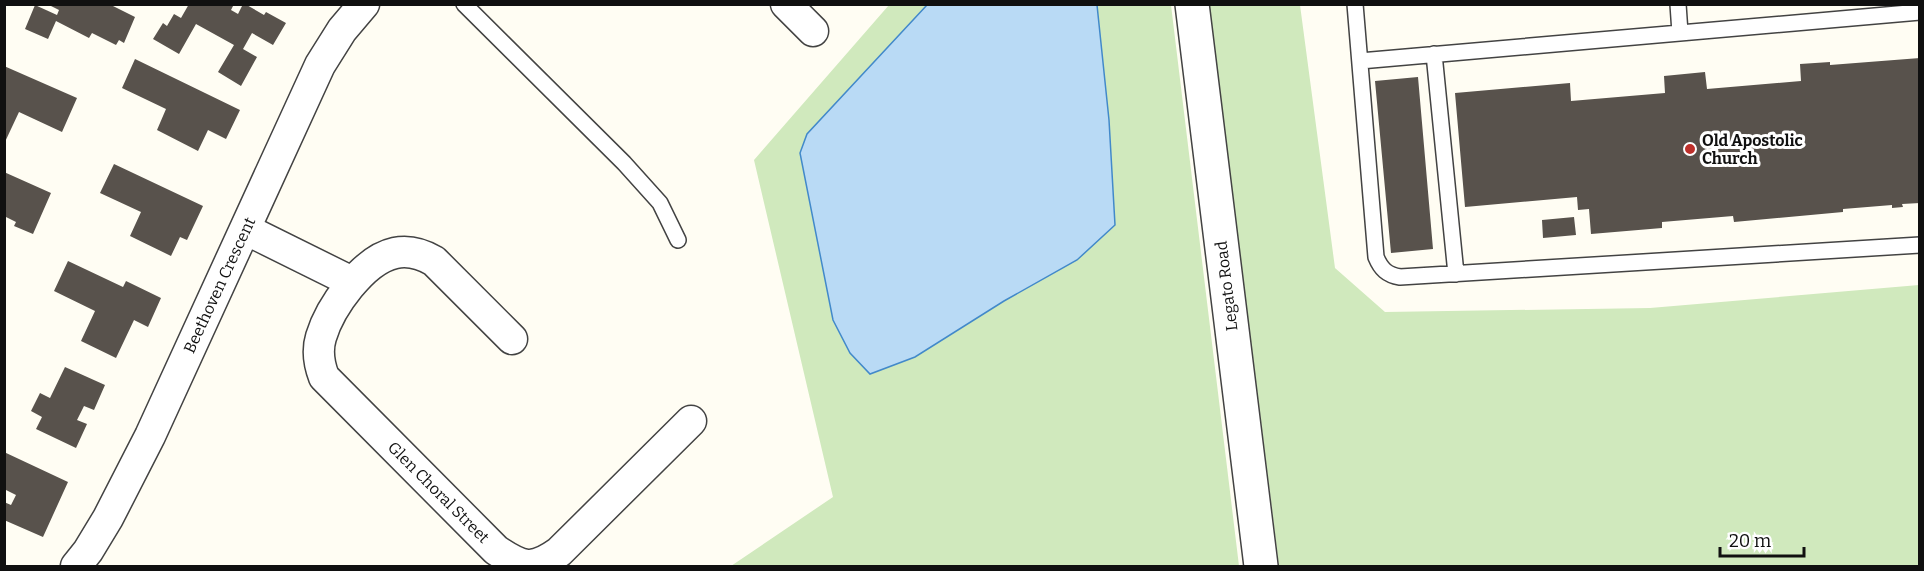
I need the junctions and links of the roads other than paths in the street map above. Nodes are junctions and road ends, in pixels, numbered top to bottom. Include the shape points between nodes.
1 (364, 4) edge
2 (464, 4) edge
3 (786, 4) edge
4 (1192, 4) edge
5 (1355, 4) edge
6 (1678, 4) edge
7 (1920, 12) edge
8 (813, 31) dead end
9 (1680, 33) junction
10 (1434, 54) junction
11 (1360, 61) junction
12 (245, 229) junction
13 (678, 240) dead end
14 (1920, 245) edge
15 (1456, 274) junction
16 (352, 282) junction
17 (512, 339) dead end
18 (691, 421) dead end
19 (76, 567) edge
20 (1261, 567) edge

1 - 12 street, Beethoven Crescent via 320,65
2 - 13 lane via 631,171 660,203
3 - 8 street
4 - 20 street, Legato Road
5 - 11 lane
6 - 9 lane
7 - 9 lane
9 - 10 lane
10 - 11 lane
10 - 15 lane
11 - 15 lane via 1379,264 1392,276
12 - 16 street
12 - 19 street, Beethoven Crescent via 150,436 108,518
14 - 15 lane
16 - 17 street, Glen Choral Street via 393,253 422,254 434,261
16 - 18 street, Glen Choral Street via 321,337 319,356 324,377 496,550 522,565 546,562 559,552

